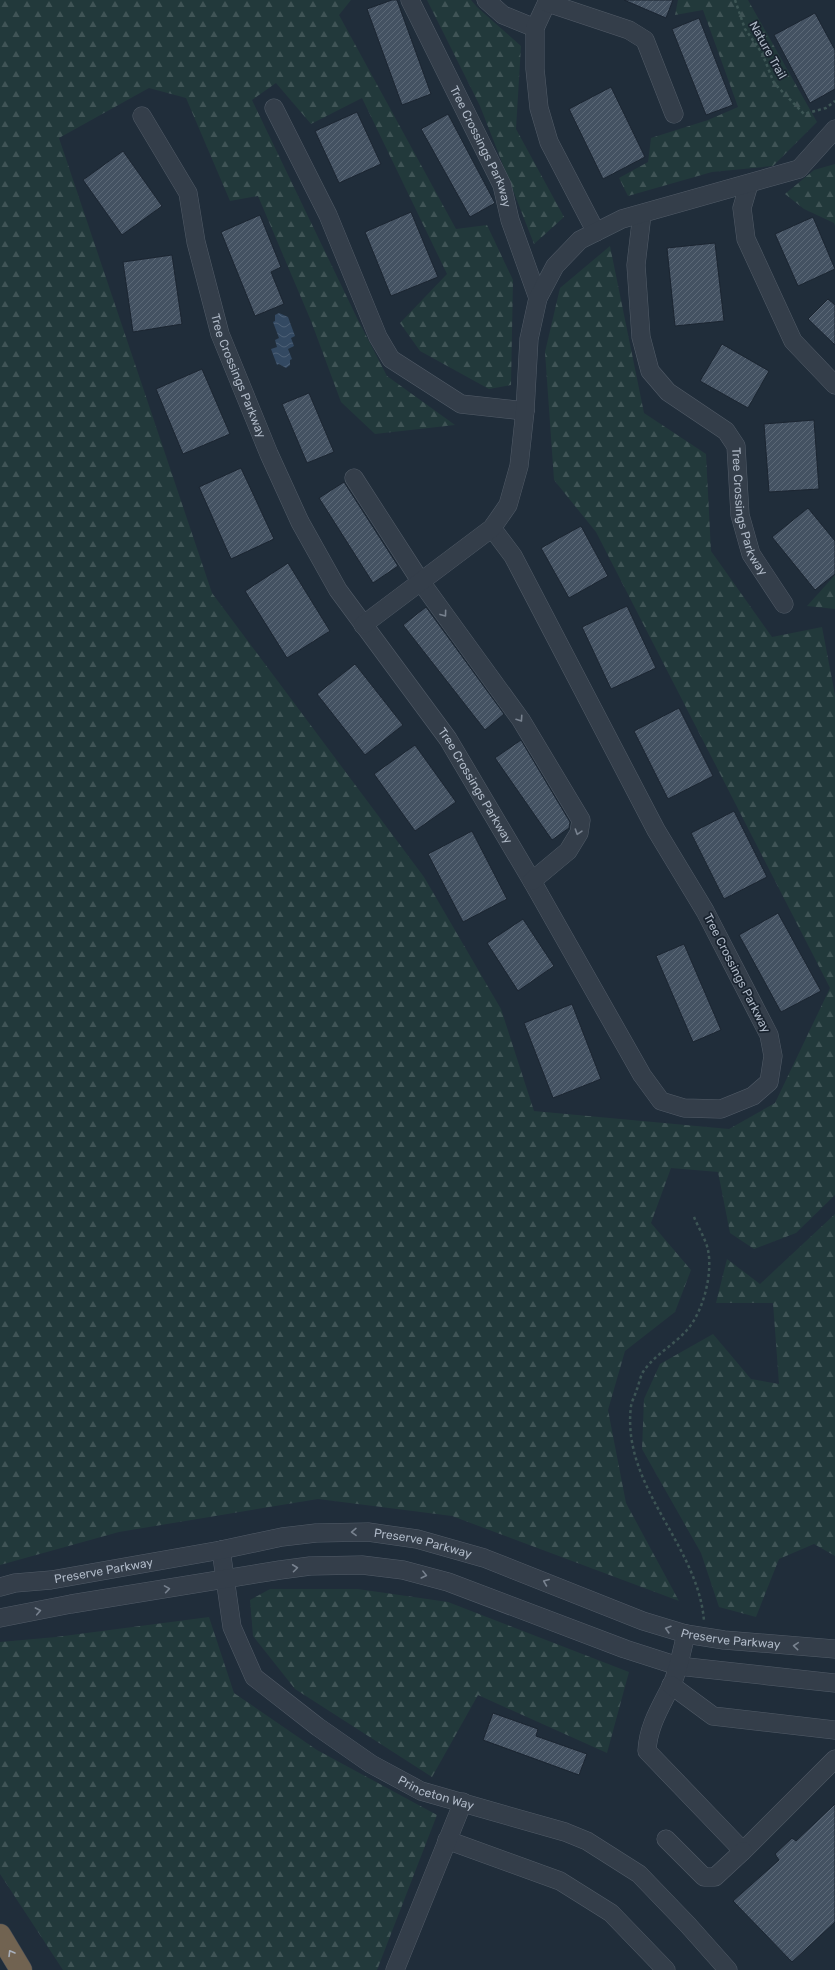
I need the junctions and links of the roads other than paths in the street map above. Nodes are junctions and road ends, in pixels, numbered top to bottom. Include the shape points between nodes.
1 (410, 0) edge
2 (486, 0) edge
3 (548, 1) edge
4 (535, 28) junction
5 (274, 108) dead end
6 (674, 114) dead end
7 (142, 116) dead end
8 (835, 129) edge
9 (749, 184) junction
10 (642, 214) junction
11 (596, 232) junction
12 (538, 298) junction
13 (835, 385) edge
14 (525, 411) junction
15 (354, 478) dead end
16 (492, 528) junction
17 (421, 582) junction
18 (784, 604) dead end
19 (363, 626) junction
20 (532, 881) junction
21 (221, 1550) junction
22 (225, 1580) junction
23 (0, 1587) edge
24 (0, 1618) edge
25 (686, 1634) junction
26 (835, 1649) edge
27 (678, 1666) junction
28 (835, 1683) edge
29 (671, 1685) junction
30 (835, 1730) edge
31 (835, 1759) edge
32 (463, 1802) junction
33 (666, 1839) dead end
34 (447, 1840) junction
35 (743, 1851) junction
36 (0, 1935) edge
37 (21, 1970) edge
38 (395, 1970) edge
39 (666, 1970) edge
40 (728, 1970) edge

1 - 12 street, Tree Crossings Parkway via 502,185 510,220
2 - 4 street via 503,15
3 - 4 street
3 - 6 street via 629,30 645,40
4 - 11 street via 538,108 549,142
5 - 14 street via 328,215 378,337 391,359 461,404
7 - 19 street, Tree Crossings Parkway via 188,194 196,242 220,334 269,454 300,522 334,583
8 - 9 street via 799,169
9 - 10 street
9 - 13 street via 742,208 746,239 794,342
10 - 11 street via 622,219
10 - 18 street, Tree Crossings Parkway via 636,265 641,337 650,371 668,392 726,431 736,446 740,516 750,554
11 - 12 street via 580,240 555,266
12 - 14 street via 529,339
14 - 16 street via 516,479 508,505
15 - 17 street
16 - 17 street
16 - 20 street, Tree Crossings Parkway via 513,556 656,830 705,912 769,1035 773,1056 769,1082 752,1096 721,1109 684,1108 661,1101 642,1075
17 - 19 street
17 -> 20 street via 521,720 581,820 579,833 568,851
19 - 20 street, Tree Crossings Parkway via 448,739
21 - 22 street, Princeton Way
21 - 23 street, Preserve Parkway
25 -> 21 street, Preserve Parkway via 642,1621 484,1558 417,1539 368,1532 316,1533 282,1537
24 -> 22 street
22 -> 27 street via 310,1566 362,1565 403,1570 448,1582 625,1649
22 - 32 street, Princeton Way via 232,1626 254,1677 318,1728 371,1764 421,1791
26 -> 25 street, Preserve Parkway
25 - 27 street
27 - 28 street
27 - 29 street
29 - 30 street via 713,1716
29 - 35 street via 658,1709 648,1737 647,1751
31 - 35 street
32 - 34 street
32 - 40 street, Princeton Way via 565,1832 611,1855 638,1874
33 - 35 street via 704,1877 715,1877
34 - 38 street
34 - 39 street via 560,1881 611,1913
37 -> 36 highway

